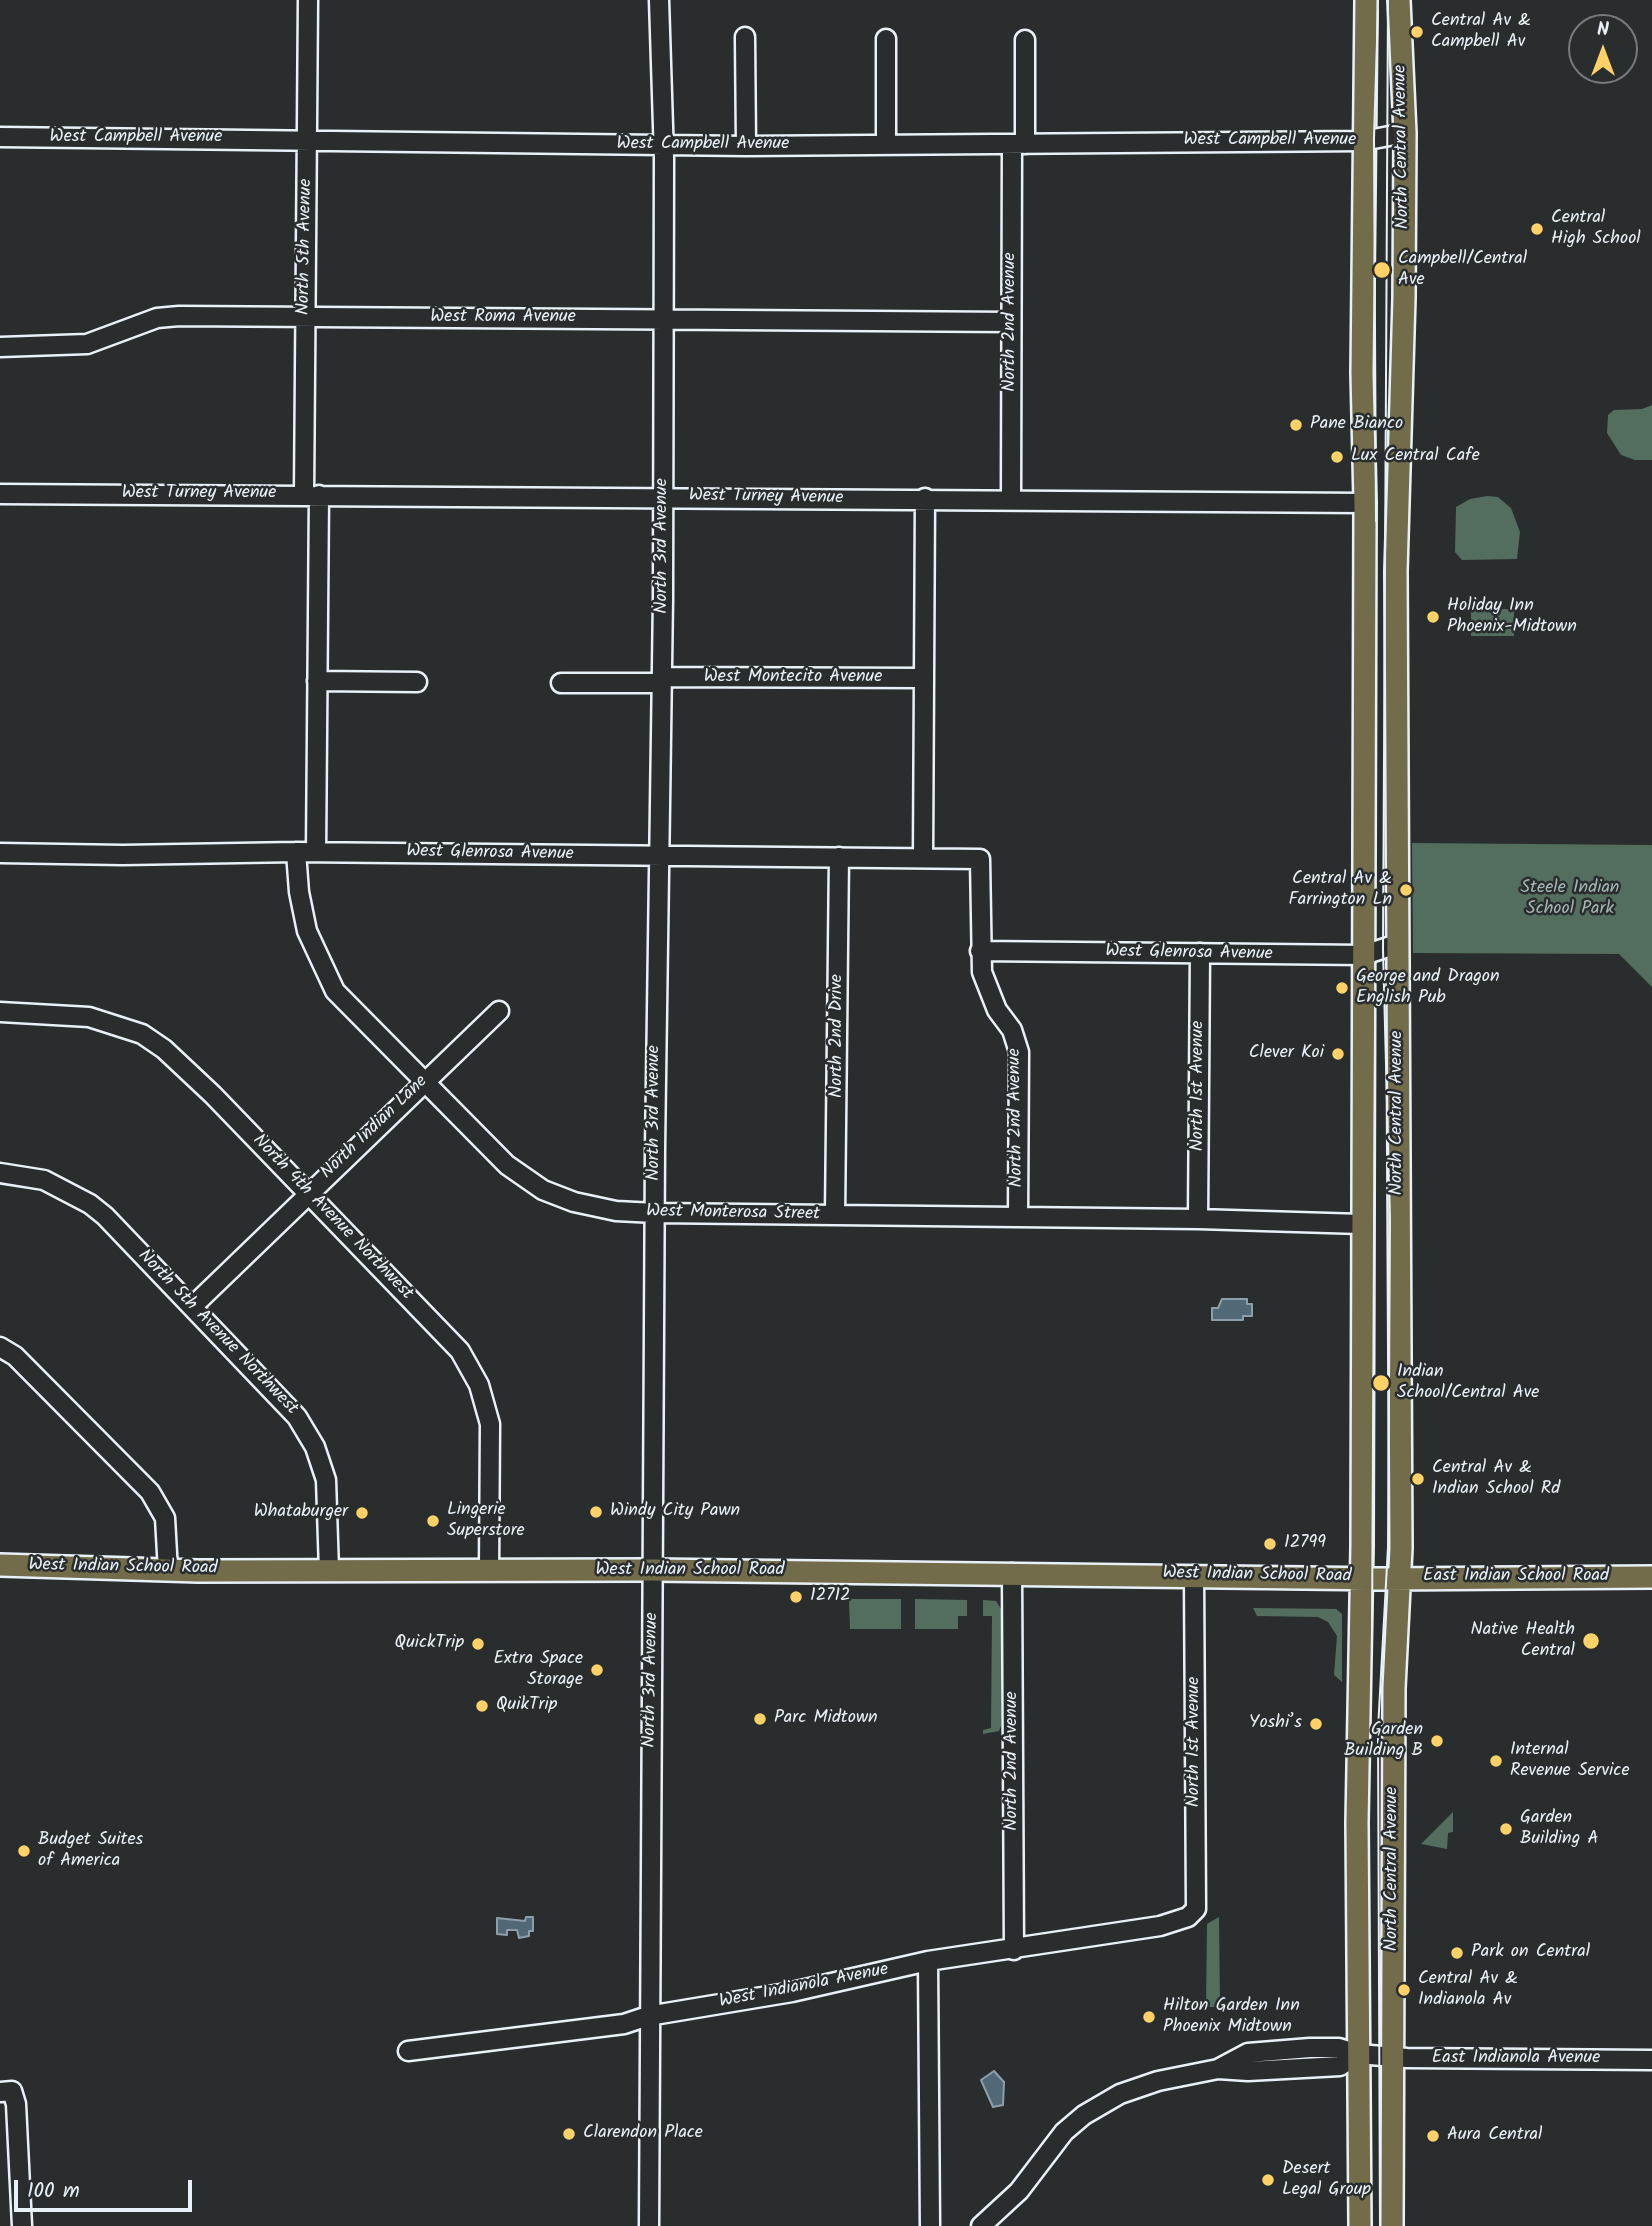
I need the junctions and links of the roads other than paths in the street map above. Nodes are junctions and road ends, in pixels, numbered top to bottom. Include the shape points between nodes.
1 (309, 0) edge
2 (659, 0) edge
3 (1366, 0) edge
4 (1399, 0) edge
5 (745, 37) dead end
6 (886, 39) dead end
7 (1025, 40) dead end
8 (1405, 132) junction
9 (0, 137) edge
10 (307, 139) junction
11 (1363, 141) junction
12 (886, 144) junction
13 (1019, 144) junction
14 (663, 145) junction
15 (746, 146) junction
16 (305, 316) junction
17 (664, 319) junction
18 (1011, 322) junction
19 (0, 347) edge
20 (0, 494) edge
21 (311, 495) junction
22 (663, 497) junction
23 (925, 498) junction
24 (1011, 499) junction
25 (1364, 503) junction
26 (924, 678) junction
27 (661, 680) junction
28 (317, 681) junction
29 (417, 682) dead end
30 (561, 683) dead end
31 (296, 852) junction
32 (316, 852) junction
33 (0, 853) edge
34 (659, 856) junction
35 (839, 858) junction
36 (923, 858) junction
37 (980, 859) joint
38 (1397, 944) junction
39 (980, 951) junction
40 (1200, 953) junction
41 (1364, 955) junction
42 (499, 1011) dead end
43 (0, 1013) edge
44 (424, 1080) junction
45 (0, 1173) edge
46 (308, 1195) junction
47 (655, 1213) junction
48 (835, 1215) junction
49 (1018, 1217) junction
50 (1198, 1219) junction
51 (1361, 1224) junction
52 (193, 1306) junction
53 (0, 1347) edge
54 (0, 1565) edge
55 (652, 1570) junction
56 (168, 1571) junction
57 (329, 1571) junction
58 (489, 1571) junction
59 (1012, 1573) junction
60 (1194, 1575) junction
61 (1652, 1577) edge
62 (1380, 1578) junction
63 (1196, 1909) joint
64 (1014, 1950) junction
65 (928, 1961) junction
66 (648, 2016) junction
67 (408, 2051) dead end
68 (1358, 2054) junction
69 (1385, 2057) junction
70 (1652, 2060) edge
71 (6, 2091) edge
72 (22, 2226) edge
73 (649, 2226) edge
74 (930, 2226) edge
75 (981, 2226) edge
76 (1360, 2226) edge
77 (1392, 2226) edge

1 - 10 street, North 5th Avenue
2 - 14 street, North 3rd Avenue
3 - 11 main road, North Central Avenue
4 - 8 main road, North Central Avenue
5 - 15 street
6 - 12 street
7 - 13 street, North 2nd Avenue
8 - 11 street, West Campbell Avenue
8 - 38 main road, North Central Avenue via 1396,571
9 - 10 street, West Campbell Avenue
10 - 14 street, West Campbell Avenue
10 - 16 street, North 5th Avenue
11 - 13 street, West Campbell Avenue
11 - 25 main road, North Central Avenue
12 - 13 street, West Campbell Avenue
12 - 15 street, West Campbell Avenue
13 - 18 street, North 2nd Avenue
14 - 15 street, West Campbell Avenue
14 - 17 street, North 3rd Avenue
16 - 17 street, West Roma Avenue
16 - 19 street, West Roma Avenue via 168,317 87,344
16 - 21 street, North 5th Avenue
17 - 18 street, West Roma Avenue
17 - 22 street, North 3rd Avenue
18 - 24 street, North 2nd Avenue
20 - 21 street, West Turney Avenue
21 - 22 street, West Turney Avenue
21 - 28 street, North 5th Avenue
22 - 23 street, West Turney Avenue
22 - 27 street, North 3rd Avenue
23 - 24 street, West Turney Avenue
23 - 26 street
24 - 25 street, West Turney Avenue
25 - 41 main road, North Central Avenue
26 - 27 street, West Montecito Avenue
26 - 36 street
27 - 30 street, West Montecito Avenue
27 - 34 street, North 3rd Avenue
28 - 29 street
28 - 32 street, North 5th Avenue
31 - 32 street, West Glenrosa Avenue
31 - 33 street, West Glenrosa Avenue
31 - 44 street, West Monterosa Street via 307,931 335,991
32 - 34 street, West Glenrosa Avenue
34 - 35 street, West Glenrosa Avenue
34 - 47 street, North 3rd Avenue
35 - 36 street, West Glenrosa Avenue
35 - 48 street, North 2nd Drive
36 - 37 street, West Glenrosa Avenue
37 - 39 street, North 2nd Avenue
38 - 41 street, West Glenrosa Avenue
38 - 62 main road, North Central Avenue
39 - 40 street, West Glenrosa Avenue
39 - 49 street, North 2nd Avenue via 988,990 1012,1030 1019,1052
40 - 41 street, West Glenrosa Avenue
40 - 50 street, North 1st Avenue
41 - 51 main road, North Central Avenue
42 - 44 street, North Indian Lane
43 - 46 street, North 4th Avenue Northwest via 89,1017 142,1034 213,1095
44 - 46 street, North Indian Lane
44 - 47 street, West Monterosa Street via 507,1165 543,1190 598,1209
45 - 52 street, North 5th Avenue Northwest via 44,1180 90,1204
46 - 52 street, North Indian Lane
46 - 58 street, North 4th Avenue Northwest via 460,1351 479,1385 490,1424
47 - 48 street, West Monterosa Street
47 - 55 street, North 3rd Avenue
48 - 49 street, West Monterosa Street
49 - 50 street, West Monterosa Street
50 - 51 street, West Monterosa Street
51 - 62 main road, North Central Avenue
52 - 57 street, North 5th Avenue Northwest via 307,1430 326,1480
53 - 56 street via 15,1356 150,1492 165,1518
54 - 56 main road, West Indian School Road
55 - 58 main road, West Indian School Road
55 - 59 main road, West Indian School Road
55 - 66 street, North 3rd Avenue
56 - 57 main road, West Indian School Road
57 - 58 main road, West Indian School Road
59 - 60 main road, West Indian School Road
59 - 64 street, North 2nd Avenue
60 - 62 main road, West Indian School Road
60 - 63 street, North 1st Avenue
61 - 62 main road, East Indian School Road
62 - 68 main road, North Central Avenue via 1357,1822
62 - 69 main road, North Central Avenue via 1394,1688
63 - 64 street, West Indianola Avenue via 1183,1920 1160,1926
64 - 65 street, West Indianola Avenue
65 - 66 street, West Indianola Avenue via 792,1992
65 - 74 street
66 - 67 street, West Indianola Avenue via 570,2032
66 - 73 street, North 3rd Avenue
68 - 69 street, East Indianola Avenue
68 - 75 street, East Indianola Avenue via 1339,2048 1248,2053 1218,2069 1119,2094 1084,2115 1048,2150 1020,2191
68 - 76 main road, North Central Avenue
69 - 70 street, East Indianola Avenue
69 - 77 main road, North Central Avenue
71 - 72 street via 16,2104

